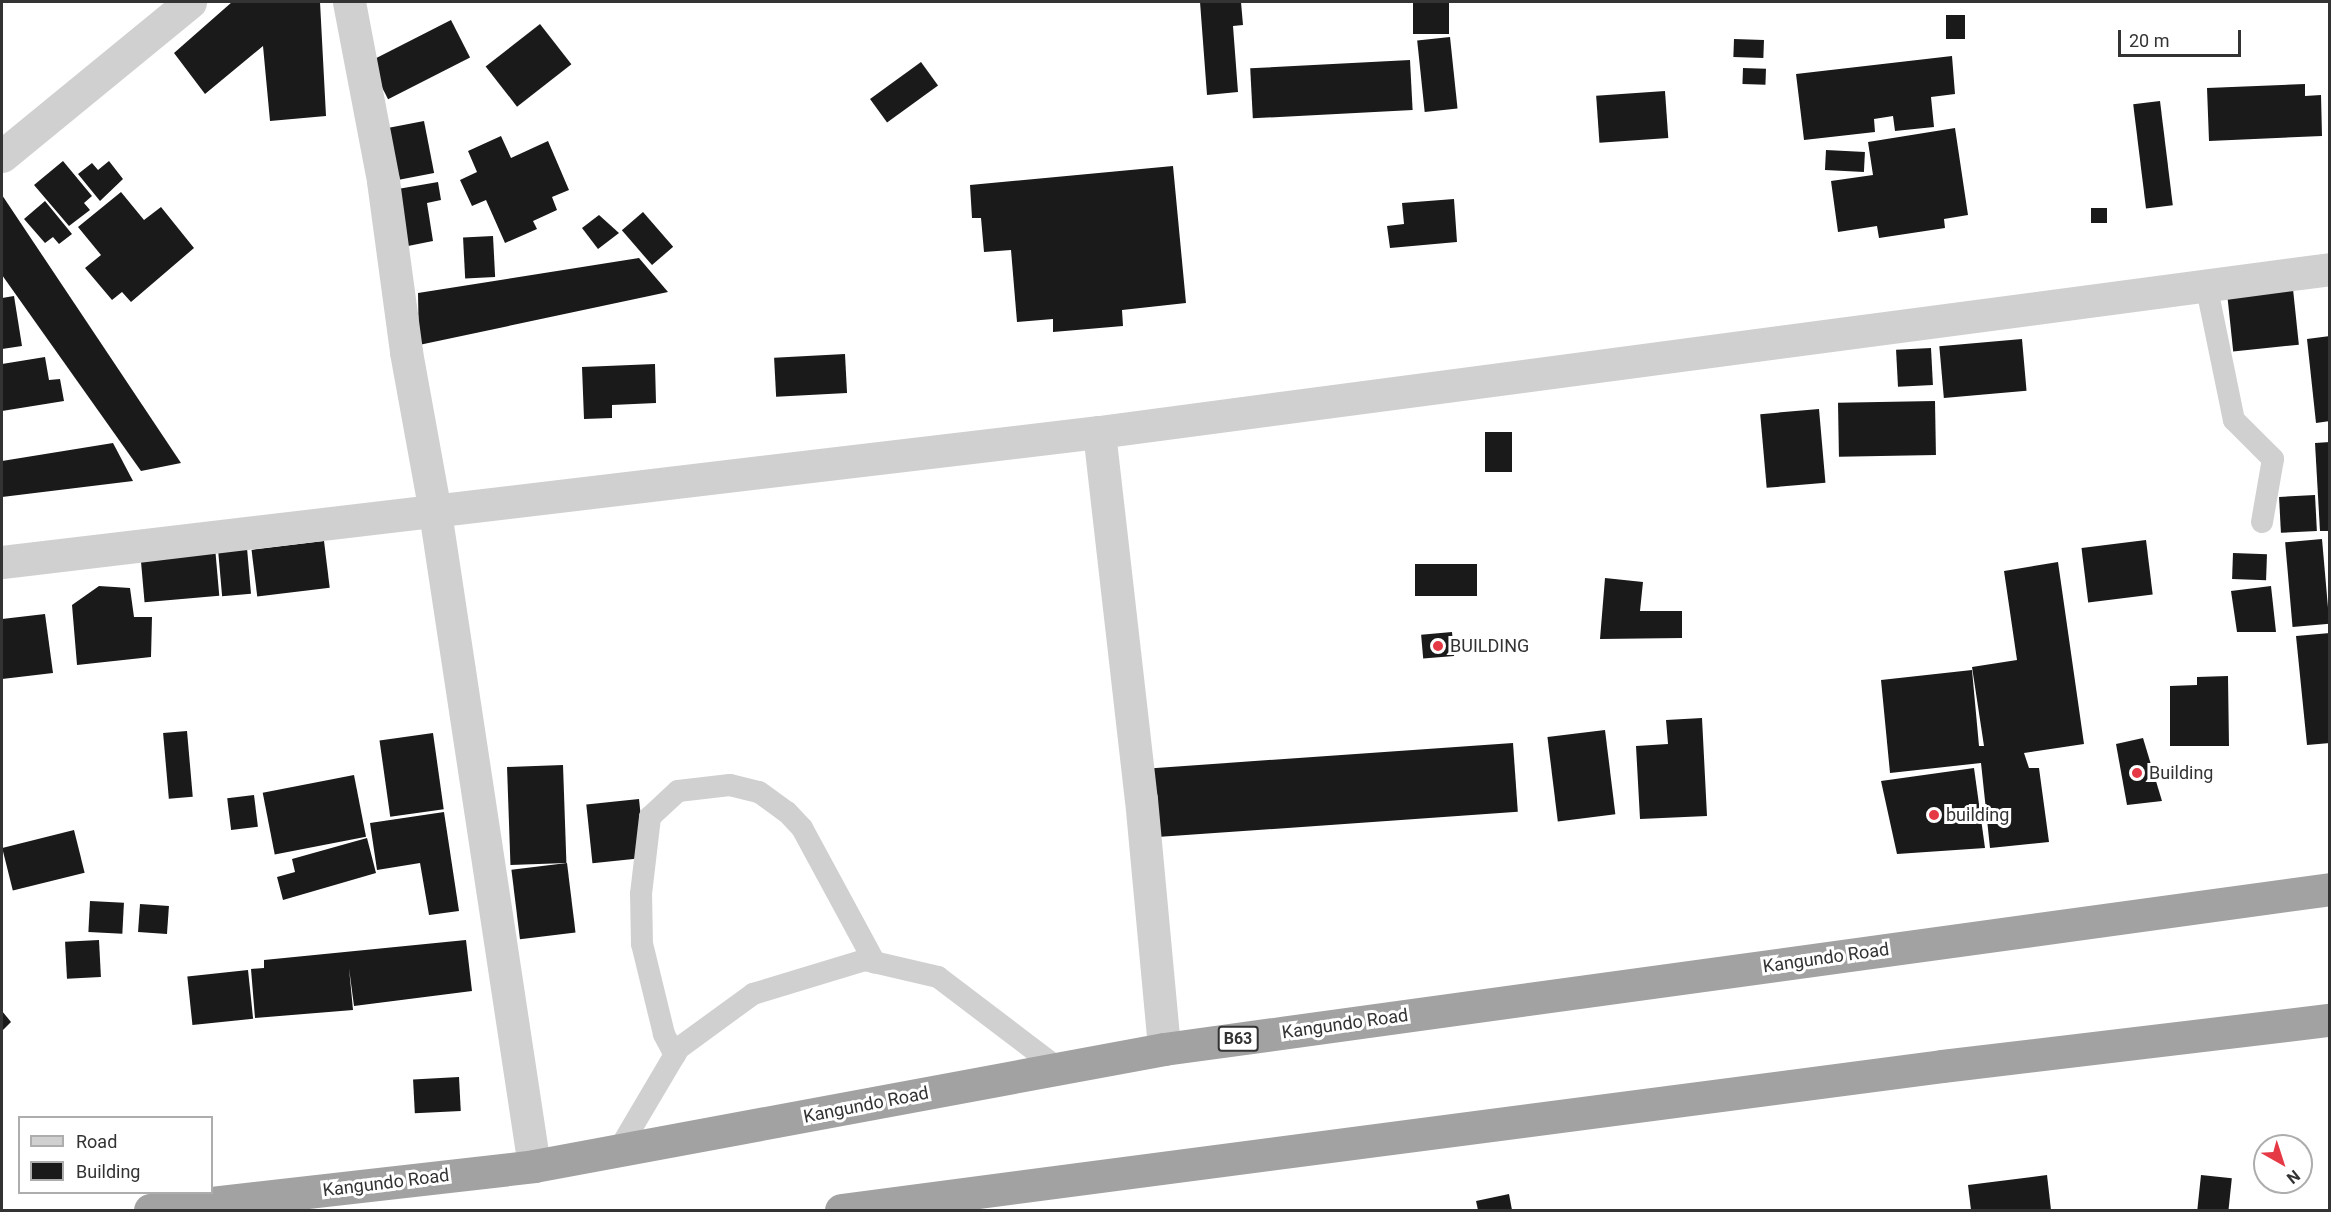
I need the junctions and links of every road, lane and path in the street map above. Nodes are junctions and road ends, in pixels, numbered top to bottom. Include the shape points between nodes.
1 (190, 2) edge
2 (350, 2) edge
3 (2, 156) edge
4 (2330, 269) edge
5 (2206, 284) junction
6 (1099, 432) junction
7 (435, 512) junction
8 (2262, 522) dead end
9 (2, 562) edge
10 (2330, 890) edge
11 (875, 963) junction
12 (2330, 1020) edge
13 (1164, 1049) junction
14 (675, 1055) junction
15 (1059, 1069) junction
16 (618, 1151) junction
17 (534, 1166) junction
18 (150, 1210) edge
19 (841, 1210) edge

1 - 3 street
2 - 7 street via 383,181 406,352
4 - 5 street
5 - 6 street
5 - 8 lane via 2234,420 2273,459
6 - 7 street
6 - 13 street via 1141,799
7 - 9 street
7 - 17 street
10 - 13 highway, Kangundo Road / B63
11 - 14 lane via 865,960 753,994
11 - 14 lane via 802,828 787,812 759,792 730,785 678,790 650,817 641,894 642,944 664,1034
11 - 15 lane via 938,976
12 - 19 highway via 1942,1066
13 - 15 highway, Kangundo Road / B63
14 - 16 lane
15 - 16 highway, Kangundo Road / B63
16 - 17 highway, Kangundo Road / B63
17 - 18 highway, Kangundo Road / B63

